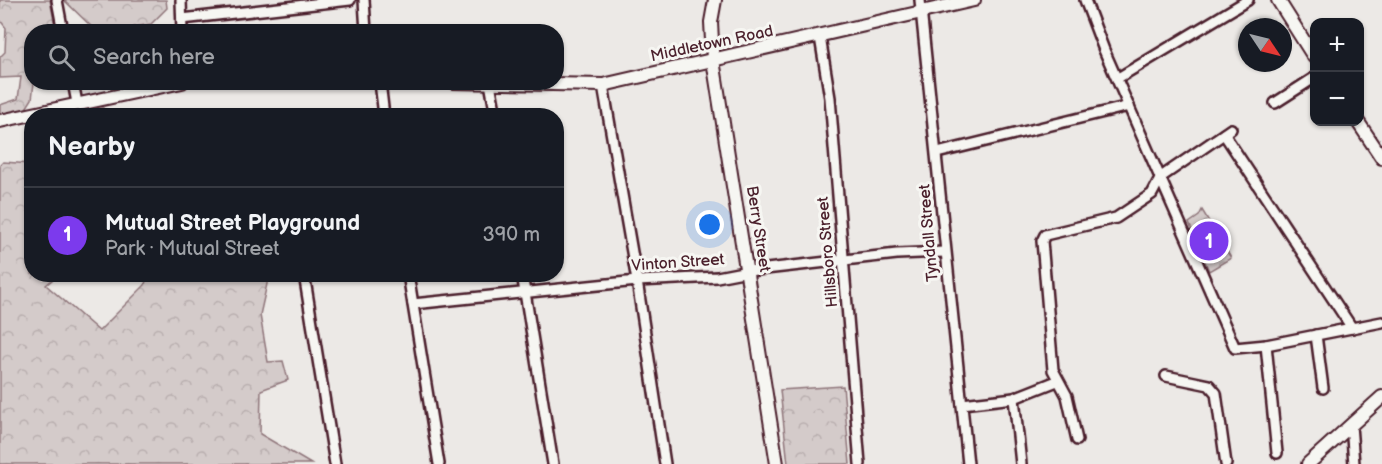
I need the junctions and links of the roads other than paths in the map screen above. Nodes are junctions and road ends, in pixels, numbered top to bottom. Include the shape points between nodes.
1 (57, 0) edge
2 (181, 0) edge
3 (350, 0) edge
4 (364, 0) edge
5 (714, 0) edge
6 (920, 0) edge
7 (974, 0) edge
8 (1085, 0) edge
9 (1248, 0) edge
10 (1278, 0) edge
11 (922, 14) junction
12 (182, 19) junction
13 (62, 24) edge
14 (182, 24) edge
15 (366, 24) edge
16 (820, 38) junction
17 (1310, 51) edge
18 (713, 60) junction
19 (1118, 78) junction
20 (1310, 81) edge
21 (564, 85) edge
22 (603, 86) junction
23 (75, 90) edge
24 (142, 90) edge
25 (381, 90) edge
26 (490, 90) edge
27 (77, 103) junction
28 (1275, 103) dead end
29 (1129, 106) junction
30 (56, 108) edge
31 (383, 108) edge
32 (494, 108) edge
33 (24, 115) edge
34 (0, 121) edge
35 (1361, 126) edge
36 (937, 153) junction
37 (1382, 158) edge
38 (1161, 177) junction
39 (944, 252) junction
40 (843, 260) junction
41 (748, 271) junction
42 (638, 281) junction
43 (305, 282) edge
44 (409, 282) edge
45 (523, 282) edge
46 (525, 292) junction
47 (413, 304) junction
48 (1382, 322) edge
49 (1352, 328) junction
50 (1316, 335) junction
51 (1266, 345) junction
52 (1166, 376) dead end
53 (1057, 381) junction
54 (1323, 388) dead end
55 (1382, 397) edge
56 (1014, 398) junction
57 (962, 404) junction
58 (1351, 425) junction
59 (1077, 440) dead end
60 (1277, 453) dead end
61 (335, 464) edge
62 (439, 464) edge
63 (553, 464) edge
64 (665, 464) edge
65 (777, 464) edge
66 (860, 464) edge
67 (968, 464) edge
68 (1021, 464) edge
69 (1226, 464) edge
70 (1308, 464) edge
71 (1354, 464) edge

1 - 13 street
2 - 12 street
3 - 12 street
4 - 15 street
5 - 18 street, Berry Street
6 - 11 street, Tyndall Street
7 - 11 street, Middletown Road
8 - 19 street
9 - 19 street
10 - 17 street
11 - 16 street, Middletown Road
11 - 36 street, Tyndall Street
12 - 14 street
16 - 18 street, Middletown Road
16 - 40 street, Hillsboro Street via 831,98
18 - 22 street, Middletown Road
18 - 41 street, Berry Street
19 - 29 street
20 - 28 street
21 - 22 street, Middletown Road
22 - 42 street
23 - 27 street
24 - 27 street
25 - 31 street
26 - 32 street
27 - 30 street
29 - 36 street
29 - 38 street
33 - 34 street
35 - 37 street
36 - 39 street, Tyndall Street
38 - 49 street via 1228,131
38 - 51 street via 1235,348
38 - 53 street via 1152,194 1116,218 1045,235 1042,241 1047,316
39 - 40 street, Vinton Street
39 - 57 street, Tyndall Street
40 - 41 street, Vinton Street
40 - 66 street, Hillsboro Street
41 - 42 street, Vinton Street via 717,277
41 - 65 street, Berry Street
42 - 46 street, Vinton Street
42 - 64 street
43 - 61 street
44 - 47 street
45 - 46 street
46 - 47 street, Vinton Street
46 - 63 street
47 - 62 street
48 - 49 street
49 - 50 street
50 - 51 street
50 - 54 street
51 - 60 street
52 - 69 street via 1209,385 1216,393
53 - 56 street
53 - 59 street via 1067,396
55 - 58 street
56 - 57 street
56 - 68 street
57 - 67 street, Tyndall Street
58 - 70 street
58 - 71 street

